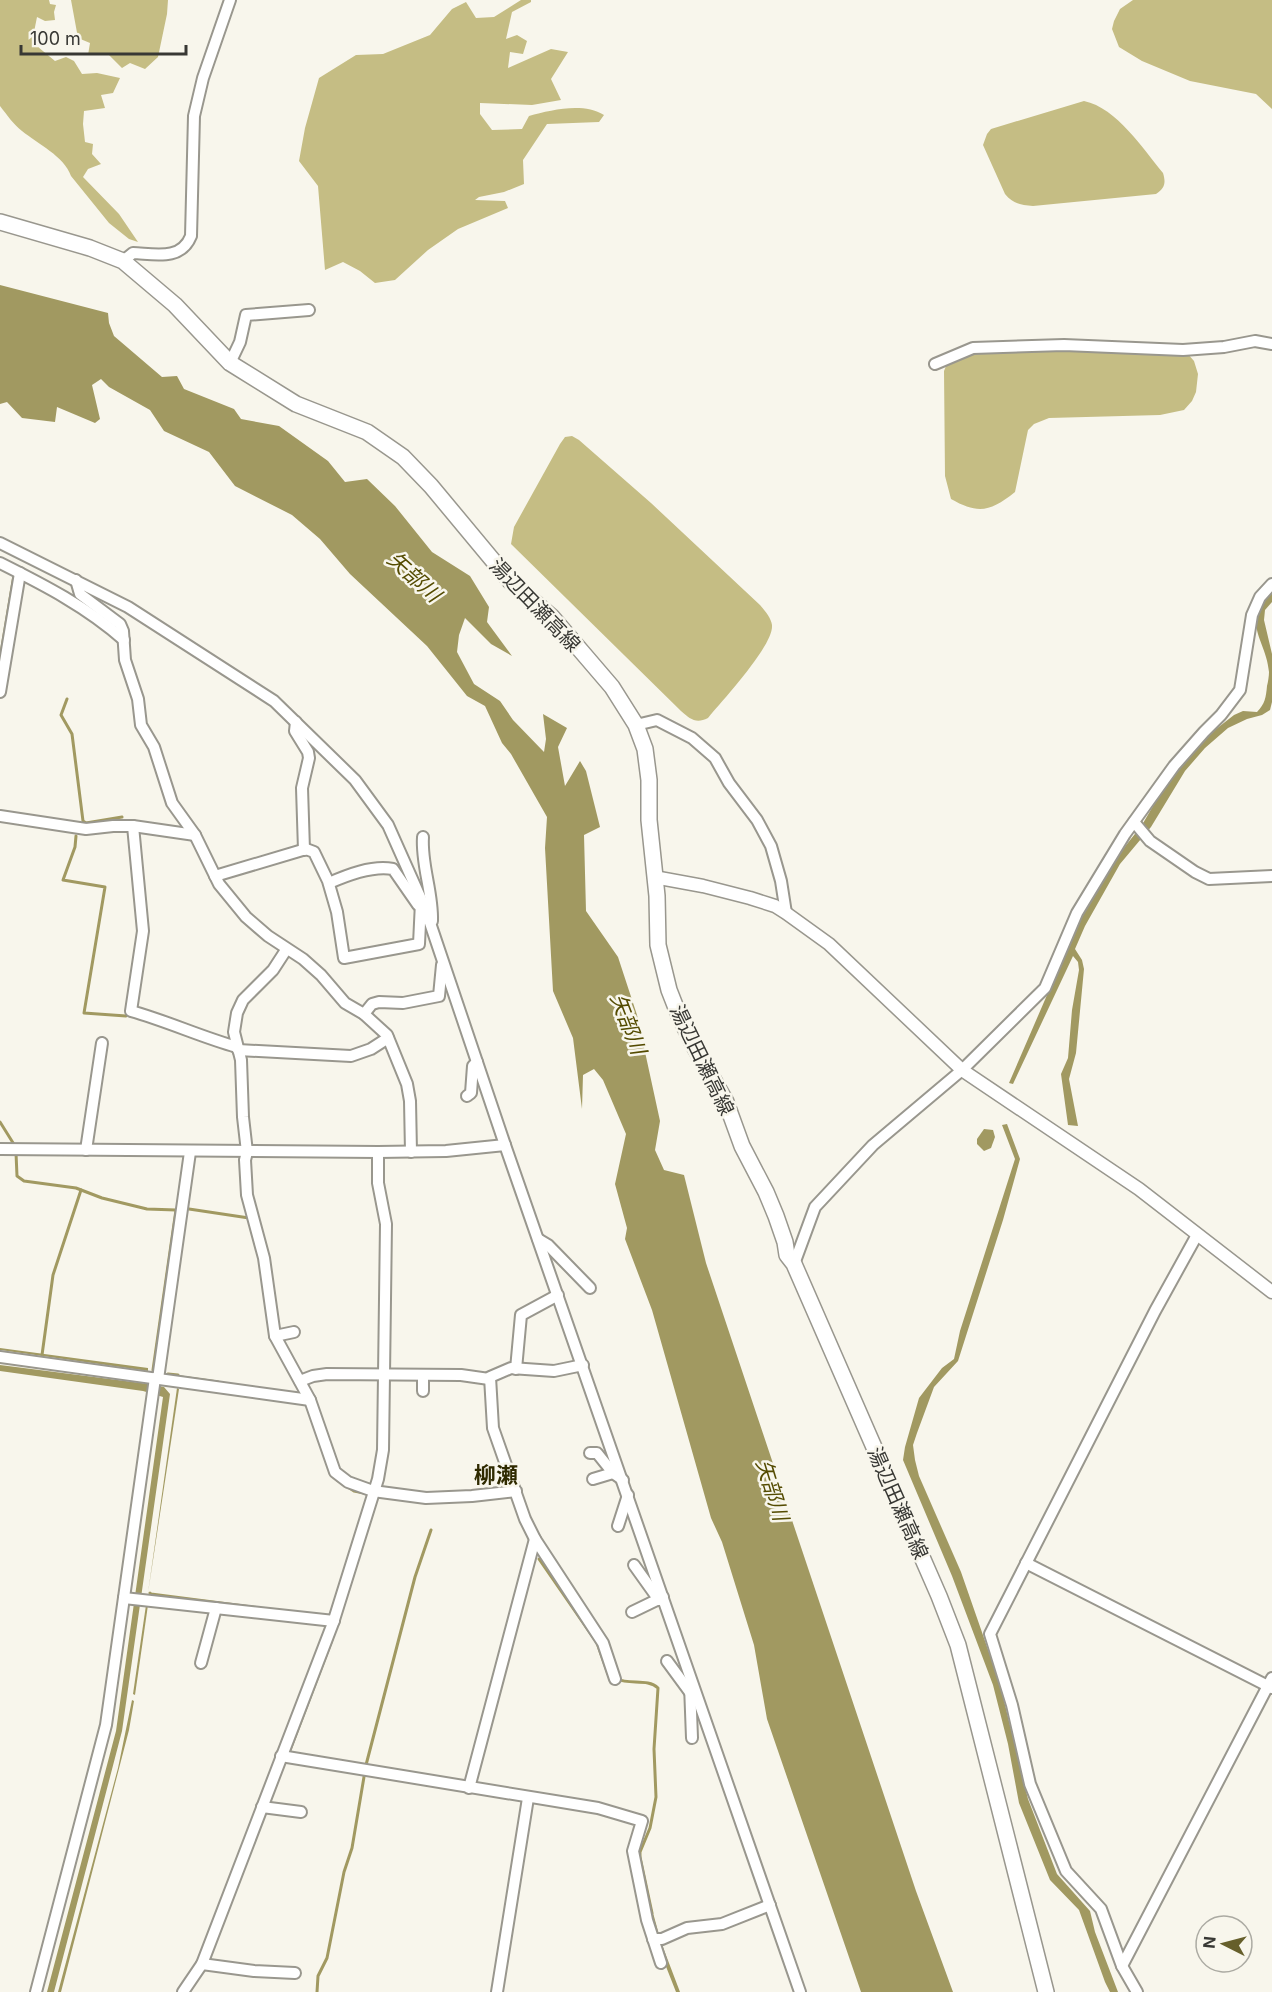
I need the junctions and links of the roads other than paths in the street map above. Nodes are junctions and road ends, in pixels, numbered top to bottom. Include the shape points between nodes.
1 (230, 0) edge
2 (0, 222) edge
3 (123, 261) junction
4 (309, 310) dead end
5 (1272, 344) edge
6 (230, 363) junction
7 (935, 364) dead end
8 (0, 543) edge
9 (0, 563) edge
10 (20, 573) junction
11 (76, 580) junction
12 (1272, 584) edge
13 (124, 640) junction
14 (0, 692) edge
15 (296, 722) junction
16 (636, 725) junction
17 (0, 816) edge
18 (1134, 822) junction
19 (133, 826) junction
20 (195, 835) junction
21 (423, 837) dead end
22 (304, 850) junction
23 (215, 876) junction
24 (1272, 876) edge
25 (654, 877) junction
26 (329, 883) junction
27 (421, 903) junction
28 (786, 913) junction
29 (431, 927) junction
30 (286, 950) junction
31 (442, 960) junction
32 (364, 1014) junction
33 (388, 1038) junction
34 (102, 1043) dead end
35 (238, 1048) junction
36 (477, 1062) junction
37 (962, 1070) junction
38 (467, 1096) dead end
39 (505, 1145) junction
40 (0, 1149) edge
41 (86, 1150) junction
42 (190, 1152) junction
43 (248, 1152) junction
44 (378, 1152) junction
45 (411, 1152) junction
46 (1197, 1235) junction
47 (538, 1239) junction
48 (794, 1264) junction
49 (590, 1288) dead end
50 (1272, 1292) edge
51 (558, 1295) junction
52 (294, 1332) dead end
53 (275, 1336) junction
54 (0, 1356) edge
55 (583, 1365) junction
56 (516, 1369) junction
57 (383, 1375) junction
58 (423, 1375) junction
59 (489, 1379) junction
60 (156, 1380) junction
61 (300, 1381) junction
62 (423, 1391) dead end
63 (310, 1400) junction
64 (590, 1453) dead end
65 (613, 1473) junction
66 (593, 1479) dead end
67 (623, 1480) junction
68 (373, 1491) junction
69 (516, 1491) junction
70 (628, 1495) junction
71 (618, 1526) dead end
72 (535, 1539) junction
73 (1026, 1563) junction
74 (634, 1565) dead end
75 (134, 1599) junction
76 (661, 1599) junction
77 (216, 1608) junction
78 (257, 1612) junction
79 (632, 1612) dead end
80 (244, 1621) dead end
81 (334, 1621) junction
82 (667, 1662) dead end
83 (201, 1663) dead end
84 (691, 1677) junction
85 (615, 1678) dead end
86 (1271, 1684) edge
87 (690, 1693) junction
88 (699, 1701) junction
89 (692, 1738) dead end
90 (281, 1756) junction
91 (470, 1788) junction
92 (528, 1798) junction
93 (262, 1807) junction
94 (301, 1812) dead end
95 (770, 1905) junction
96 (653, 1939) junction
97 (202, 1964) junction
98 (661, 1964) dead end
99 (1122, 1966) junction
100 (295, 1973) dead end
101 (36, 1992) edge
102 (183, 1992) edge
103 (497, 1992) edge
104 (800, 1992) edge
105 (1046, 1992) edge
106 (1137, 1992) edge

1 - 3 street via 194,116 191,236 187,245 171,255 133,253
2 - 3 main road, 湯辺田瀬高線
3 - 6 main road, 湯辺田瀬高線 via 175,305
4 - 6 street via 246,315
5 - 7 street via 1255,341 1184,350 1064,345 973,348
6 - 16 main road, 湯辺田瀬高線 via 296,404 367,432 403,457 510,581 552,617 612,687
8 - 11 street
9 - 10 street
10 - 13 street via 63,595
10 - 14 street
11 - 13 street via 80,594 120,624
11 - 15 street via 128,607 274,700
12 - 18 street via 1260,597 1252,615 1240,690 1174,766
13 - 20 street via 124,660 138,699 141,725 154,747 172,803
15 - 22 street via 295,731 309,758 302,788
15 - 27 street via 355,780 388,825
16 - 25 main road, 湯辺田瀬高線 via 645,749 649,780
16 - 28 street via 657,720 692,738 715,758 771,846
17 - 19 street via 86,829
18 - 24 street via 1150,841 1209,879
18 - 37 street via 1077,913 1045,988
19 - 20 street
19 - 35 street via 143,931 131,1011
20 - 23 street
21 - 29 street via 432,903
22 - 23 street
22 - 26 street via 314,852
23 - 30 street via 246,917
25 - 28 street via 750,898
25 - 48 main road, 湯辺田瀬高線 via 658,945 669,990 693,1044 726,1102
26 - 27 street via 356,873 393,869
26 - 27 street via 344,958 419,944
27 - 29 street
28 - 37 street via 829,944
29 - 31 street
30 - 32 street via 303,959 345,1003
30 - 35 street via 273,970 243,1000 234,1032
31 - 32 street via 439,996 403,1003 379,1002
31 - 36 street
32 - 33 street
33 - 35 street via 351,1056
33 - 45 street via 407,1084
34 - 41 street
35 - 43 street
36 - 38 street
36 - 39 street
37 - 46 street via 1093,1157
37 - 48 street via 873,1145 815,1207
39 - 45 street
39 - 47 street
40 - 41 street
41 - 42 street
42 - 43 street
42 - 60 street
43 - 44 street
43 - 53 street via 247,1195 264,1258
44 - 45 street
44 - 57 street via 378,1183 386,1224
46 - 50 street
46 - 73 street
47 - 49 street
47 - 51 street
48 - 105 main road, 湯辺田瀬高線 via 957,1645
51 - 55 street
51 - 56 street via 521,1314
52 - 53 street
53 - 61 street
54 - 60 street
55 - 56 street via 554,1371
55 - 67 street
56 - 59 street via 499,1372
57 - 58 street
57 - 61 street via 327,1374
57 - 68 street via 383,1450
58 - 59 street
58 - 62 street
59 - 69 street via 493,1428
60 - 63 street
60 - 75 street
61 - 63 street
63 - 68 street via 335,1472 348,1482
64 - 65 street via 597,1453
65 - 66 street
65 - 67 street
67 - 70 street
68 - 69 street via 426,1498
68 - 81 street
69 - 72 street
70 - 71 street
70 - 76 street
72 - 85 street via 603,1643
72 - 91 street
73 - 86 street
73 - 99 street via 990,1634 1030,1784 1066,1871 1101,1909
74 - 76 street
75 - 77 street
75 - 101 street via 106,1725
76 - 79 street
76 - 84 street
77 - 78 street
77 - 83 street
78 - 80 street
78 - 81 street
81 - 90 street
82 - 87 street
84 - 87 street
84 - 88 street
86 - 99 street
87 - 88 street
87 - 89 street
88 - 95 street
90 - 91 street
90 - 93 street
91 - 92 street
92 - 96 street via 598,1808 642,1821 633,1851
92 - 103 street
93 - 94 street
93 - 97 street
95 - 96 street via 722,1924 687,1928
95 - 104 street
96 - 98 street
97 - 100 street
97 - 102 street
99 - 106 street

